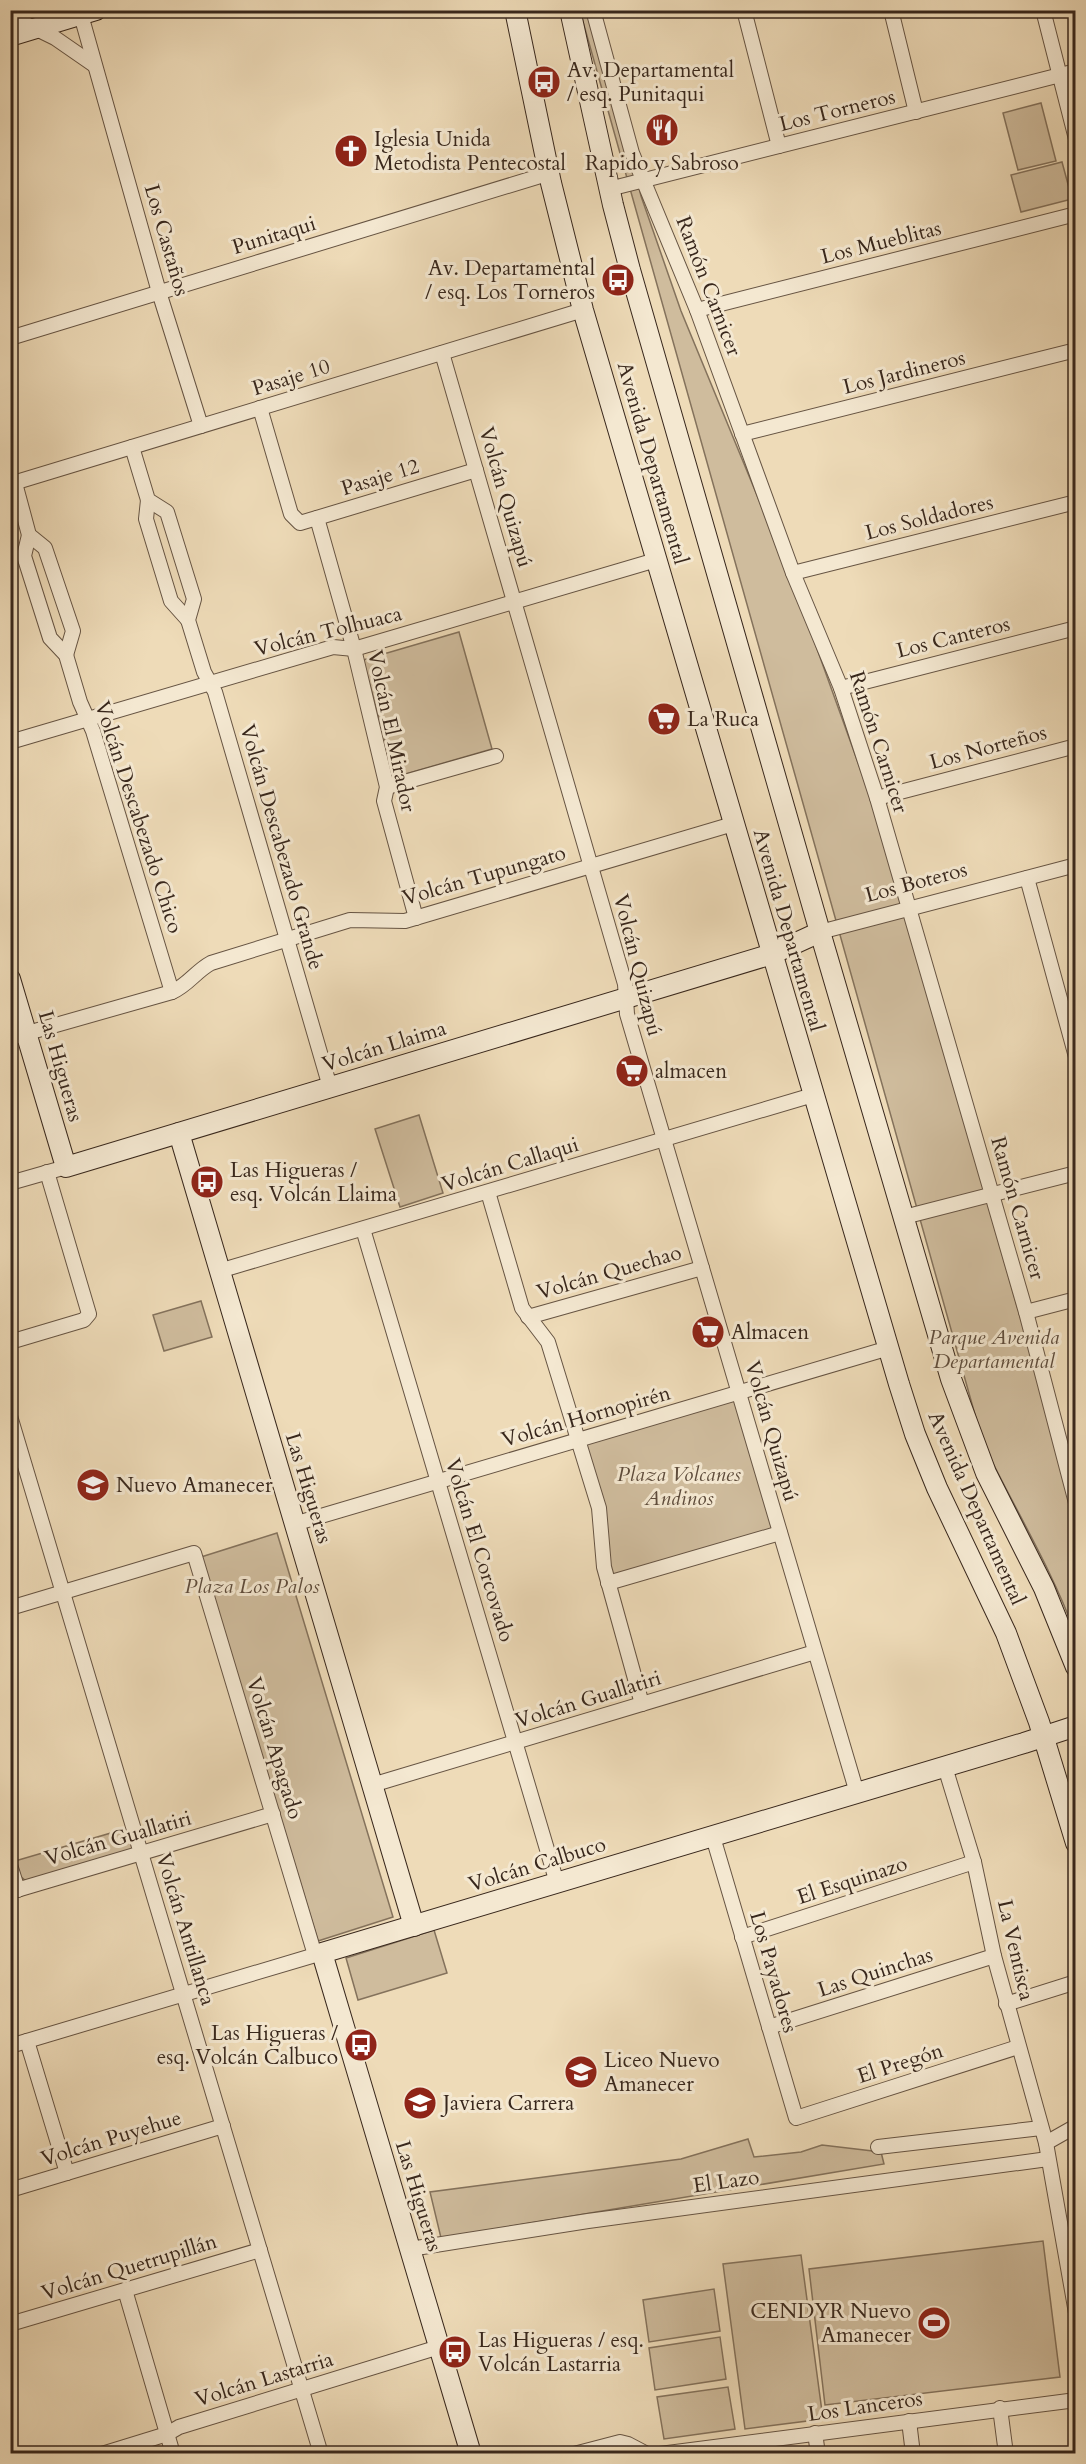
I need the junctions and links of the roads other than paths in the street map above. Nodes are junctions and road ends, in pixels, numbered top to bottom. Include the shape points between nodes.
1 (515, 10) edge
2 (570, 10) edge
3 (594, 10) edge
4 (744, 10) edge
5 (891, 10) edge
6 (1043, 10) edge
7 (88, 13) edge
8 (10, 16) edge
9 (36, 28) junction
10 (10, 36) edge
11 (94, 65) junction
12 (1076, 72) edge
13 (1059, 75) junction
14 (916, 112) junction
15 (1076, 139) edge
16 (779, 146) junction
17 (550, 173) junction
18 (644, 180) junction
19 (609, 189) junction
20 (1076, 214) edge
21 (159, 292) junction
22 (583, 310) junction
23 (697, 310) junction
24 (10, 338) edge
25 (1076, 350) edge
26 (442, 353) junction
27 (260, 408) junction
28 (201, 426) junction
29 (742, 434) junction
30 (132, 447) junction
31 (476, 470) junction
32 (13, 483) edge
33 (148, 500) junction
34 (1076, 502) edge
35 (317, 518) junction
36 (29, 535) junction
37 (656, 560) junction
38 (793, 573) junction
39 (514, 602) junction
40 (188, 620) junction
41 (1076, 628) edge
42 (354, 649) junction
43 (66, 655) junction
44 (210, 684) junction
45 (841, 688) junction
46 (88, 720) junction
47 (10, 742) edge
48 (1076, 746) edge
49 (496, 756) dead end
50 (387, 788) junction
51 (877, 798) junction
52 (733, 824) junction
53 (1076, 865) edge
54 (591, 866) junction
55 (1027, 878) junction
56 (909, 908) junction
57 (416, 918) junction
58 (820, 932) junction
59 (288, 939) junction
60 (771, 954) junction
61 (10, 979) edge
62 (172, 992) junction
63 (626, 998) junction
64 (19, 1036) edge
65 (1076, 1057) edge
66 (330, 1087) junction
67 (813, 1095) junction
68 (178, 1133) junction
69 (664, 1139) junction
70 (56, 1170) junction
71 (1076, 1173) edge
72 (10, 1183) edge
73 (488, 1192) junction
74 (992, 1194) junction
75 (904, 1217) junction
76 (363, 1229) junction
77 (702, 1268) junction
78 (219, 1271) junction
79 (1076, 1299) edge
80 (1026, 1311) junction
81 (528, 1317) junction
82 (10, 1342) edge
83 (889, 1348) junction
84 (739, 1393) junction
85 (10, 1416) edge
86 (578, 1440) junction
87 (438, 1481) junction
88 (1076, 1503) edge
89 (294, 1524) junction
90 (780, 1533) junction
91 (608, 1583) junction
92 (63, 1592) junction
93 (10, 1608) edge
94 (815, 1652) junction
95 (1076, 1667) edge
96 (642, 1704) junction
97 (1076, 1726) edge
98 (1043, 1737) junction
99 (516, 1742) junction
100 (945, 1767) junction
101 (372, 1785) junction
102 (857, 1793) junction
103 (273, 1814) junction
104 (713, 1837) junction
105 (1076, 1843) edge
106 (141, 1853) junction
107 (974, 1862) junction
108 (10, 1865) edge
109 (557, 1883) junction
110 (14, 1891) edge
111 (414, 1926) junction
112 (742, 1937) junction
113 (318, 1954) junction
114 (994, 1956) junction
115 (1076, 1982) edge
116 (183, 1994) junction
117 (1006, 2004) junction
118 (769, 2027) junction
119 (27, 2041) junction
120 (10, 2046) edge
121 (1018, 2047) junction
122 (796, 2118) joint
123 (223, 2126) junction
124 (1076, 2126) edge
125 (1041, 2128) junction
126 (1046, 2143) junction
127 (878, 2147) dead end
128 (1048, 2160) junction
129 (67, 2173) junction
130 (10, 2190) edge
131 (410, 2249) junction
132 (260, 2250) junction
133 (125, 2290) junction
134 (1076, 2313) edge
135 (10, 2324) edge
136 (439, 2347) junction
137 (302, 2389) junction
138 (1076, 2400) edge
139 (1000, 2408) junction
140 (909, 2421) junction
141 (815, 2433) junction
142 (167, 2434) junction
143 (621, 2448) edge
144 (720, 2450) edge
145 (102, 2454) edge
146 (173, 2454) edge
147 (321, 2454) edge
148 (471, 2454) edge
149 (574, 2454) edge
150 (647, 2454) edge
151 (660, 2454) edge
152 (818, 2454) edge
153 (913, 2454) edge
154 (1006, 2454) edge

1 - 17 main road, Avenida Departamental
2 - 19 main road, Avenida Departamental
3 - 18 street, Ramón Carnicer via 632,153
4 - 16 street
5 - 14 street
6 - 13 street
7 - 9 main road
7 - 11 street, Los Castaños
8 - 9 street
9 - 10 main road
9 - 11 street
11 - 21 street, Los Castaños
12 - 13 street, Los Torneros
13 - 14 street, Los Torneros
13 - 15 street
14 - 16 street, Los Torneros
16 - 18 street, Los Torneros
17 - 21 street, Punitaqui
17 - 22 main road, Avenida Departamental
18 - 19 street, Los Torneros
18 - 23 street, Ramón Carnicer
19 - 58 main road, Avenida Departamental
20 - 23 street, Los Mueblitas
21 - 24 street, Punitaqui
21 - 28 street, Los Castaños
22 - 26 street, Pasaje 10
22 - 37 main road, Avenida Departamental
23 - 29 street, Ramón Carnicer
25 - 29 street, Los Jardineros
26 - 27 street, Pasaje 10
26 - 31 street, Volcán Quizapú
27 - 28 street, Pasaje 10
27 - 35 street, Pasaje 12 via 291,514 296,521
28 - 30 street, Pasaje 10
29 - 38 street, Ramón Carnicer
30 - 32 street, Pasaje 10
30 - 33 street, Volcán Descabezado Grande
31 - 35 street, Pasaje 12
31 - 39 street, Volcán Quizapú
32 - 36 street, Volcán Descabezado Chico
33 - 40 street, Volcán Descabezado Grande via 147,519 171,601
33 - 40 street, Volcán Descabezado Grande via 167,512 194,599
34 - 38 street, Los Soldadores
35 - 42 street, Volcán El Mirador
36 - 43 street, Volcán Descabezado Chico via 24,556 50,638
36 - 43 street, Volcán Descabezado Chico via 45,548 73,631
37 - 39 street, Volcán Tolhuaca
37 - 52 main road, Avenida Departamental
38 - 45 street, Ramón Carnicer
39 - 42 street, Volcán Tolhuaca
39 - 54 street, Volcán Quizapú
40 - 44 street, Volcán Descabezado Grande
41 - 45 street, Los Canteros
42 - 44 street, Volcán Tolhuaca via 333,647
42 - 50 street, Volcán El Mirador
43 - 46 street, Volcán Descabezado Chico
44 - 46 street, Volcán Tolhuaca
44 - 59 street, Volcán Descabezado Grande
45 - 51 street, Ramón Carnicer
46 - 47 street, Volcán Tolhuaca
46 - 62 street, Volcán Descabezado Chico
48 - 51 street, Los Norteños
49 - 50 street
50 - 57 street, Volcán El Mirador via 384,801
51 - 56 street, Ramón Carnicer
52 - 54 street, Volcán Tupungato
52 - 60 main road, Avenida Departamental
53 - 55 street, Los Boteros
54 - 57 street, Volcán Tupungato
54 - 63 street, Volcán Quizapú
55 - 56 street, Los Boteros
55 - 65 street
56 - 58 street, Los Boteros
56 - 74 street, Ramón Carnicer
57 - 59 street, Volcán Tupungato via 394,922 350,920
58 - 60 main road, Los Boteros
58 - 75 main road, Avenida Departamental
59 - 62 street, Volcán Tupungato via 211,963
59 - 66 street, Volcán Descabezado Grande
60 - 63 main road, Volcán Llaima
60 - 67 main road, Avenida Departamental
61 - 64 main road, Las Higueras
62 - 64 street, Volcán Tupungato
63 - 66 main road, Volcán Llaima
63 - 69 street, Volcán Quizapú via 627,1014
64 - 70 main road, Las Higueras
66 - 68 main road, Volcán Llaima
67 - 69 street, Volcán Callaqui
67 - 83 main road, Avenida Departamental
68 - 70 main road, Volcán Llaima
68 - 78 main road, Las Higueras
69 - 73 street, Volcán Callaqui
69 - 77 street, Volcán Quizapú
70 - 72 street, Volcán Llaima
70 - 82 street via 88,1317
71 - 74 street
73 - 76 street, Volcán Callaqui
73 - 81 street
74 - 75 street
74 - 80 street, Ramón Carnicer
75 - 95 main road, Avenida Departamental via 971,1436 1044,1588
76 - 78 street, Volcán Callaqui
76 - 87 street, Volcán El Corcovado
77 - 81 street, Volcán Quechao
77 - 84 street, Volcán Quizapú
78 - 89 main road, Las Higueras
79 - 80 street
80 - 88 street, Ramón Carnicer
81 - 86 street via 548,1341
83 - 84 street, Volcán Hornopirén
83 - 98 main road, Avenida Departamental via 915,1434 1006,1633
84 - 86 street, Volcán Hornopirén
84 - 90 street, Volcán Quizapú
85 - 92 street, Volcán Antillanca
86 - 87 street, Volcán Hornopirén
86 - 91 street via 599,1508
87 - 89 street, Volcán Hornopirén
87 - 99 street, Volcán El Corcovado
89 - 101 main road, Las Higueras
90 - 91 street
90 - 94 street, Volcán Quizapú
91 - 96 street
92 - 93 street
92 - 103 street, Volcán Apagado via 194,1552
92 - 106 street, Volcán Antillanca
94 - 96 street, Volcán Guallatiri
94 - 102 street, Volcán Quizapú
96 - 99 street, Volcán Guallatiri
97 - 98 main road, Volcán Calbuco
98 - 100 main road, Volcán Calbuco
98 - 105 main road, Avenida Departamental
99 - 101 street, Volcán Guallatiri
99 - 109 street, Volcán El Corcovado
100 - 102 main road, Volcán Calbuco
100 - 107 street, La Ventisca
101 - 111 main road, Las Higueras
102 - 104 main road, Volcán Calbuco
103 - 106 street, Volcán Guallatiri
103 - 113 street, Volcán Apagado
104 - 109 main road, Volcán Calbuco
104 - 112 street, Los Payadores
106 - 110 street, Volcán Guallatiri
106 - 116 street, Volcán Antillanca
107 - 112 street, El Esquinazo
107 - 114 street, La Ventisca
108 - 110 street
109 - 111 main road, Volcán Calbuco
111 - 113 main road, Volcán Calbuco
112 - 118 street, Los Payadores
113 - 116 street, Volcán Calbuco
113 - 131 main road, Las Higueras
114 - 117 street, La Ventisca
114 - 118 street, Las Quinchas
115 - 117 street
116 - 119 street, Volcán Calbuco
116 - 123 street, Volcán Antillanca
117 - 121 street, La Ventisca
118 - 122 street, Los Payadores
119 - 120 street, Volcán Calbuco
119 - 129 street
121 - 122 street, El Pregón
121 - 125 street, La Ventisca
123 - 129 street, Volcán Puyehue
123 - 132 street, Volcán Antillanca
124 - 126 street
125 - 126 street, La Ventisca
125 - 127 street
126 - 128 street, La Ventisca
128 - 131 street, El Lazo via 588,2221
128 - 134 street, La Ventisca
129 - 130 street, Volcán Puyehue
131 - 136 main road, Las Higueras
132 - 133 street, Volcán Quetrupillán
132 - 137 street, Volcán Antillanca
133 - 135 street, Volcán Quetrupillán
133 - 142 street
136 - 137 street, Volcán Lastarria
136 - 148 main road, Las Higueras
137 - 142 street, Volcán Lastarria
137 - 147 street, Volcán Antillanca
138 - 139 street, Los Lanceros
139 - 140 street, Los Lanceros
139 - 154 street
140 - 141 street, Los Lanceros
140 - 153 street
141 - 144 street, Los Lanceros
141 - 152 street
142 - 145 street, Volcán Lastarria
142 - 146 street
143 - 149 street
143 - 150 street via 628,2444
144 - 151 street, Los Lanceros

